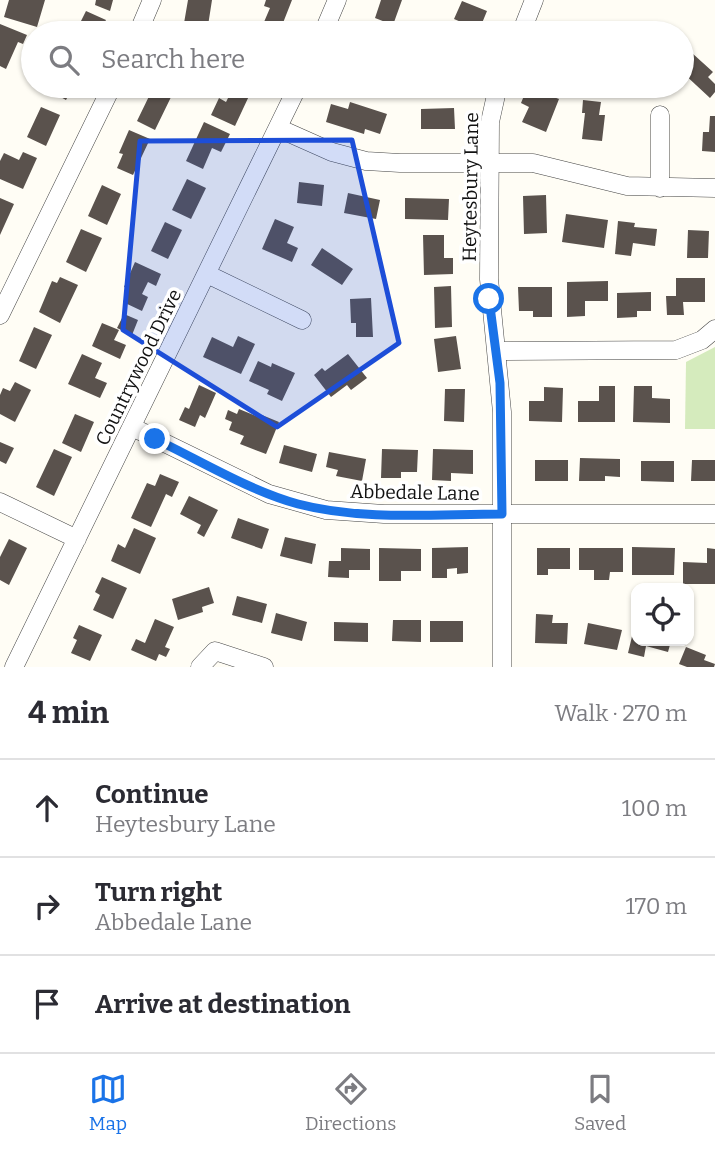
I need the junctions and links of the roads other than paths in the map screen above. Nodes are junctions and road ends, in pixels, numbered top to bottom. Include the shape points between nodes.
1 (152, 0) edge
2 (337, 0) edge
3 (534, 0) edge
4 (143, 21) edge
5 (328, 21) edge
6 (526, 21) edge
7 (106, 98) edge
8 (292, 98) edge
9 (495, 98) edge
10 (660, 114) dead end
11 (278, 128) junction
12 (488, 162) junction
13 (660, 188) junction
14 (715, 188) edge
15 (207, 274) junction
16 (0, 315) edge
17 (302, 320) dead end
18 (715, 329) edge
19 (496, 351) junction
20 (132, 427) junction
21 (0, 502) edge
22 (502, 514) junction
23 (715, 514) edge
24 (77, 539) junction
25 (14, 667) edge
26 (200, 667) edge
27 (264, 667) edge
28 (502, 667) edge

1 - 4 street
2 - 5 street
3 - 6 street
7 - 16 street
8 - 11 street, Countrywood Drive
9 - 12 street, Heytesbury Lane
10 - 13 street
11 - 12 street via 332,152 366,160
11 - 15 street, Countrywood Drive
12 - 13 street via 533,163 616,184
12 - 19 street, Heytesbury Lane via 489,279
13 - 14 street
15 - 17 street
15 - 20 street, Countrywood Drive
18 - 19 street via 702,340 676,350
19 - 22 street, Heytesbury Lane via 502,412
20 - 22 street, Abbedale Lane via 269,494 298,503 354,513
20 - 24 street, Countrywood Drive
21 - 24 street
22 - 23 street, Abbedale Lane
22 - 28 street, Heytesbury Lane
24 - 25 street, Countrywood Drive
26 - 27 street via 215,651

